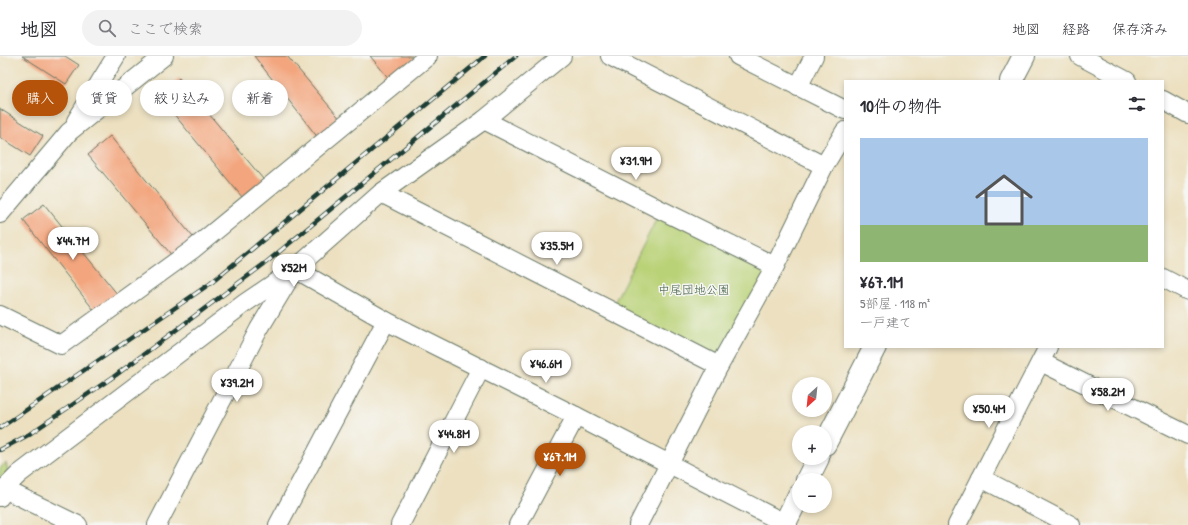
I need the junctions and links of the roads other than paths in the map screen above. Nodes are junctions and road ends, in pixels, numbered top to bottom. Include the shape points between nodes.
1 (116, 56) edge
2 (164, 56) edge
3 (428, 56) edge
4 (562, 56) edge
5 (610, 56) edge
6 (738, 56) edge
7 (814, 56) edge
8 (1024, 56) edge
9 (1080, 56) edge
10 (1012, 80) edge
11 (1125, 80) edge
12 (798, 87) junction
13 (1164, 101) edge
14 (844, 110) edge
15 (1188, 114) edge
16 (484, 120) junction
17 (69, 132) junction
18 (844, 133) edge
19 (824, 166) junction
20 (381, 193) junction
21 (0, 214) edge
22 (775, 266) junction
23 (295, 269) junction
24 (1164, 279) edge
25 (1188, 291) edge
26 (245, 303) junction
27 (0, 315) edge
28 (386, 321) junction
29 (259, 329) junction
30 (874, 348) edge
31 (1045, 354) edge
32 (719, 366) junction
33 (481, 368) junction
34 (576, 416) junction
35 (832, 430) edge
36 (1188, 435) edge
37 (670, 464) junction
38 (981, 478) junction
39 (2, 493) edge
40 (792, 510) edge
41 (785, 524) edge
42 (78, 525) edge
43 (156, 525) edge
44 (278, 525) edge
45 (400, 525) edge
46 (518, 525) edge
47 (638, 525) edge
48 (956, 525) edge
49 (1072, 525) edge

1 - 17 street
2 - 17 street
3 - 27 street via 192,250 61,345
4 - 16 street
5 - 19 street
6 - 12 street
7 - 12 street
8 - 10 street
9 - 11 street
12 - 14 street
13 - 15 street
16 - 20 street
16 - 22 street
17 - 21 street
18 - 19 street
19 - 22 street
20 - 23 street
20 - 32 street
22 - 32 street
23 - 26 street
23 - 28 street
23 - 29 street
24 - 25 street
26 - 29 street via 256,313
26 - 39 street via 19,474
28 - 33 street
28 - 44 street
29 - 43 street
30 - 35 street
31 - 36 street
31 - 38 street
32 - 37 street
33 - 34 street
33 - 45 street
34 - 37 street
34 - 46 street
37 - 41 street
37 - 47 street
38 - 48 street
38 - 49 street
39 - 42 street
40 - 41 street

